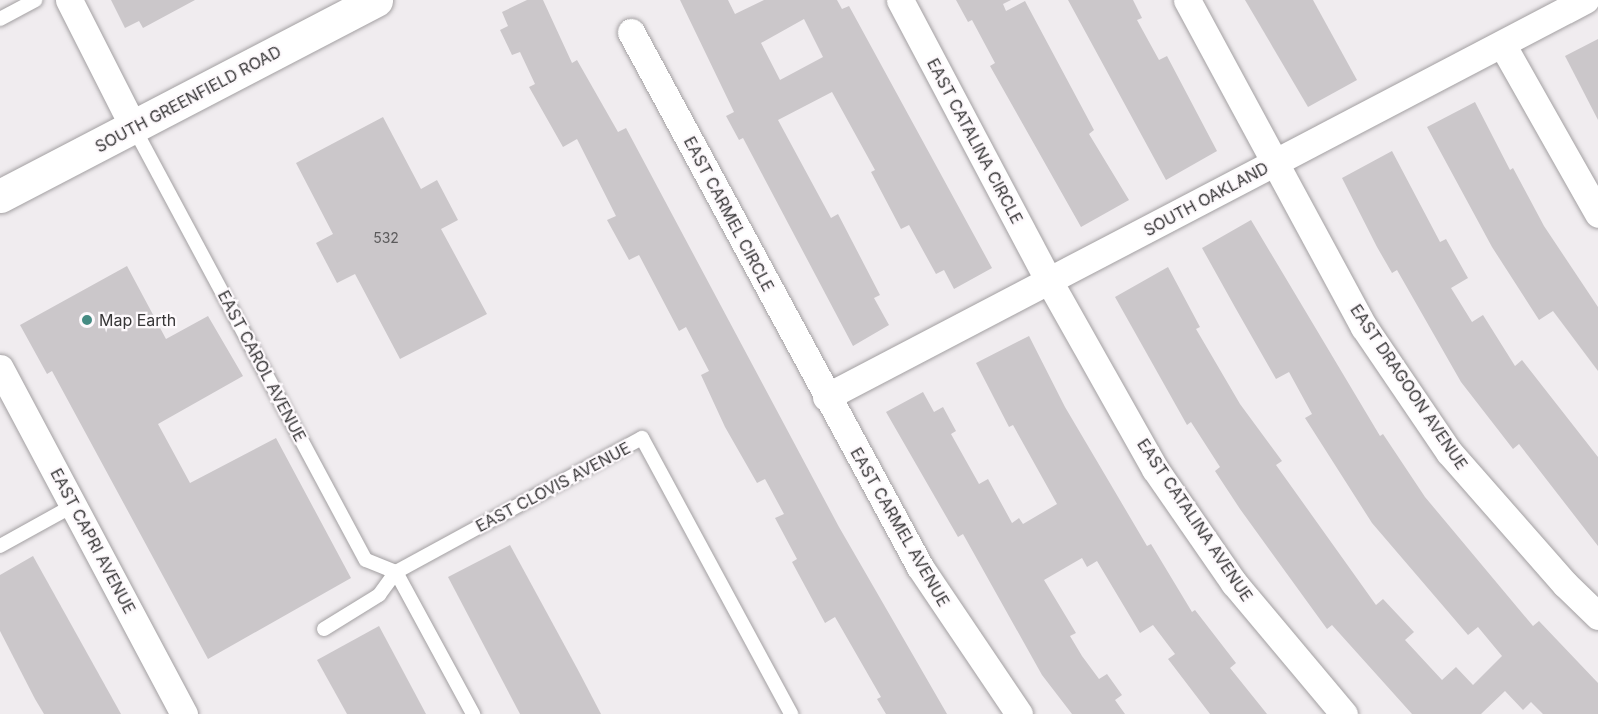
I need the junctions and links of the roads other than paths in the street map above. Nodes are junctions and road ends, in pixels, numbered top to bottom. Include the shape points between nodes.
1 (35, 0) edge
2 (69, 0) edge
3 (376, 0) edge
4 (900, 0) edge
5 (1187, 0) edge
6 (1585, 0) edge
7 (0, 19) edge
8 (632, 32) dead end
9 (1502, 44) junction
10 (134, 128) junction
11 (1274, 164) junction
12 (0, 196) edge
13 (1598, 214) edge
14 (1049, 281) junction
15 (0, 368) edge
16 (826, 396) junction
17 (74, 505) junction
18 (0, 546) edge
19 (396, 572) junction
20 (1598, 616) edge
21 (324, 629) dead end
22 (184, 714) edge
23 (473, 714) edge
24 (791, 714) edge
25 (1018, 714) edge
26 (1344, 714) edge

1 - 7 lane
2 - 10 street, EAST CAROL AVENUE
3 - 10 main road, SOUTH GREENFIELD ROAD
4 - 14 street, EAST CATALINA CIRCLE
5 - 11 street, EAST DRAGOON AVENUE
6 - 9 street, SOUTH OAKLAND
8 - 16 street, EAST CARMEL CIRCLE
9 - 11 street, SOUTH OAKLAND
9 - 13 street
10 - 12 main road, SOUTH GREENFIELD ROAD
10 - 19 lane, EAST CAROL AVENUE via 366,560
11 - 14 street, SOUTH OAKLAND
11 - 20 street, EAST DRAGOON AVENUE via 1364,327 1449,452
14 - 16 street, SOUTH OAKLAND
14 - 26 street, EAST CATALINA AVENUE via 1155,468 1234,583
15 - 17 street, EAST CAPRI AVENUE
16 - 25 street, EAST CARMEL AVENUE via 920,567
17 - 18 lane
17 - 22 street, EAST CAPRI AVENUE
19 - 21 lane, EAST CLOVIS AVENUE via 379,595
19 - 23 lane
19 - 24 lane, EAST CLOVIS AVENUE via 642,438

